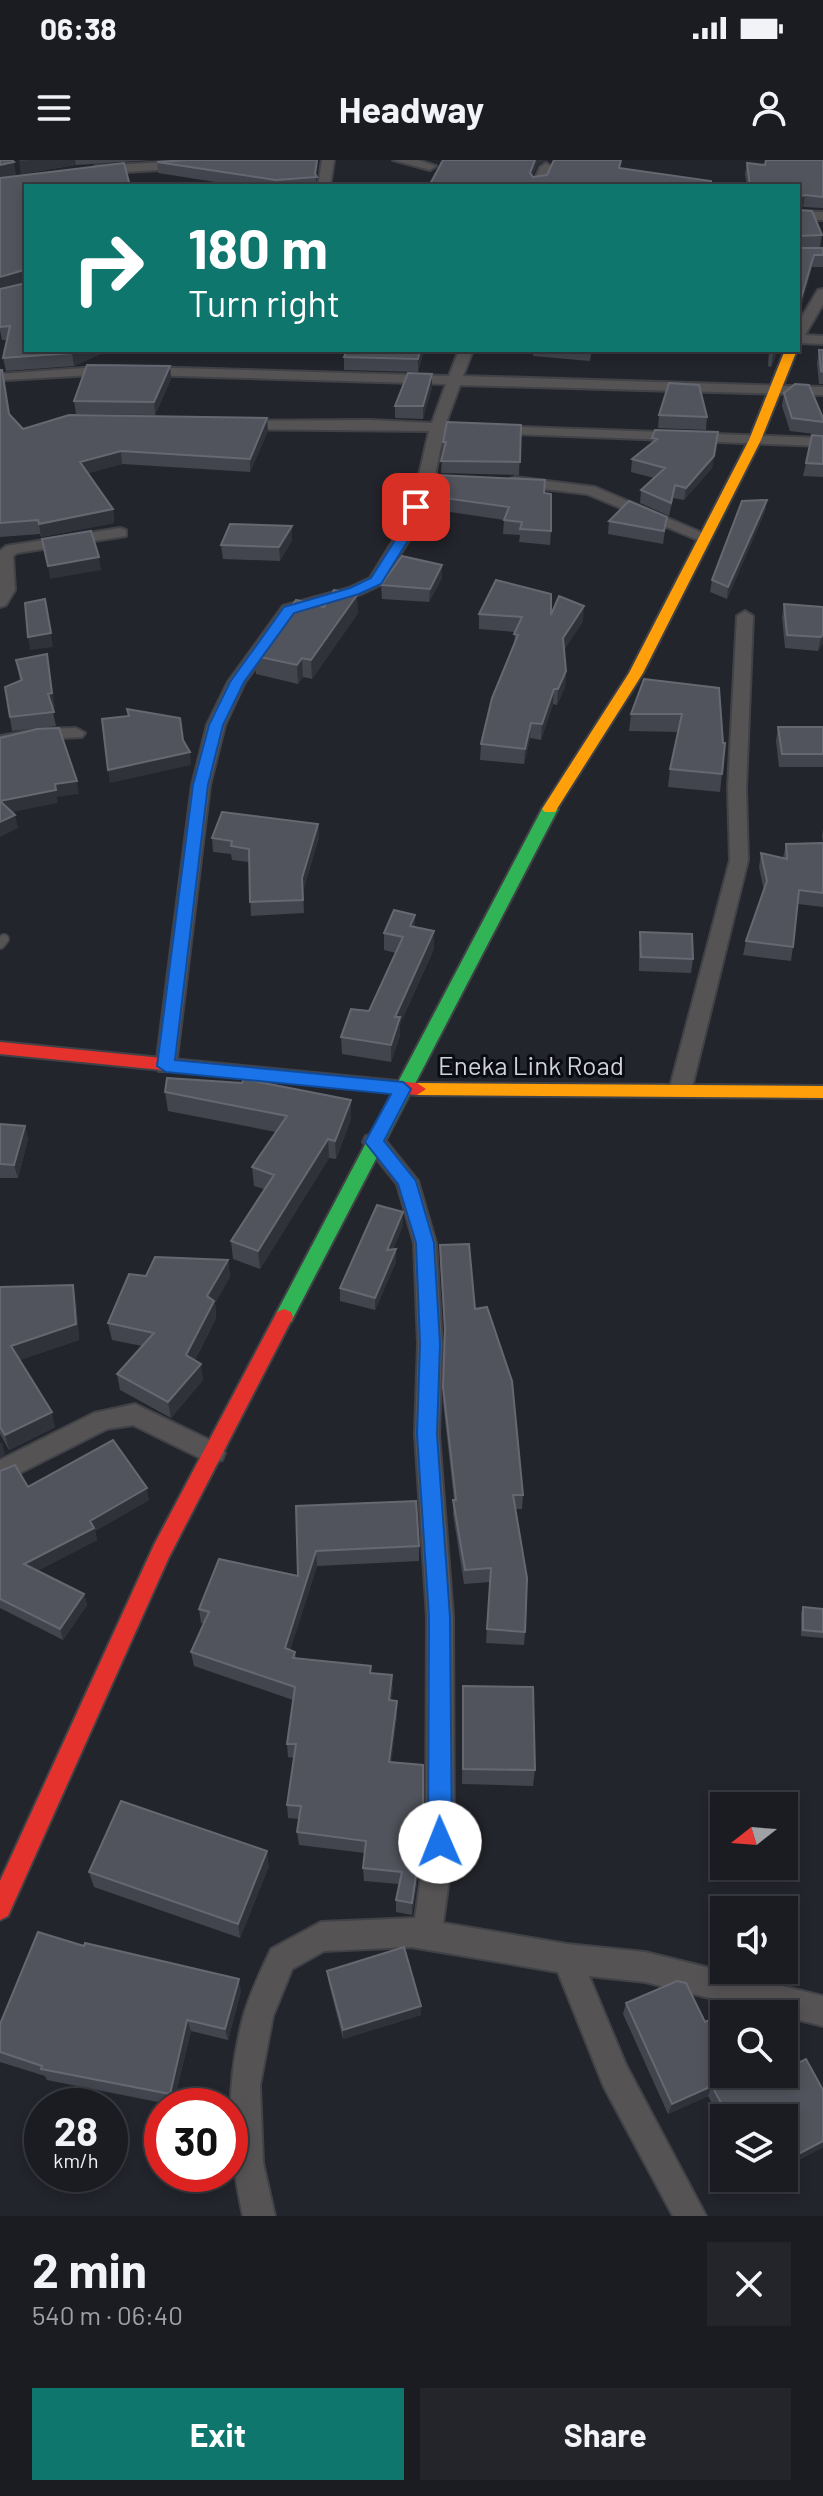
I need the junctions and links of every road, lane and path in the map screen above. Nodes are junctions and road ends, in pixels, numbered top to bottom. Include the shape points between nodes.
1 (328, 160) edge
2 (399, 160) edge
3 (205, 164) edge
4 (430, 166) dead end
5 (546, 167) dead end
6 (76, 172) edge
7 (324, 184) edge
8 (539, 184) edge
9 (800, 215) edge
10 (823, 216) edge
11 (821, 298) edge
12 (800, 299) edge
13 (800, 334) edge
14 (800, 337) edge
15 (823, 340) edge
16 (465, 352) edge
17 (790, 352) edge
18 (6, 376) edge
19 (456, 381) junction
20 (775, 389) junction
21 (823, 391) edge
22 (223, 425) edge
23 (437, 428) junction
24 (755, 440) junction
25 (823, 442) edge
26 (496, 481) edge
27 (120, 533) dead end
28 (704, 537) junction
29 (0, 602) edge
30 (745, 616) dead end
31 (76, 733) dead end
32 (0, 742) edge
33 (0, 1048) edge
34 (166, 1066) junction
35 (403, 1089) junction
36 (680, 1091) junction
37 (823, 1092) edge
38 (374, 1142) junction
39 (213, 1453) junction
40 (0, 1472) edge
41 (0, 1908) edge
42 (427, 1935) junction
43 (567, 1959) junction
44 (823, 2011) edge
45 (259, 2216) edge
46 (690, 2216) edge

1 - 7 street
2 - 4 street
3 - 6 street
5 - 8 street
9 - 10 street
11 - 12 street
11 - 13 street
14 - 15 street
16 - 19 street
17 - 20 street
18 - 19 street via 110,370
19 - 20 street
19 - 23 street
20 - 21 street
20 - 24 street
22 - 23 street
23 - 24 street
23 - 34 street via 433,480 376,581 289,610 237,682 216,725 201,785
24 - 25 street
24 - 28 street
26 - 28 street via 590,490
27 - 29 street via 12,549 5,555 7,590
28 - 35 street via 636,673 545,818
30 - 36 street via 739,860
31 - 32 street
33 - 34 street, Eneka Link Road
34 - 35 street, Eneka Link Road
35 - 36 street, Eneka Link Road
35 - 38 street
36 - 37 street, Eneka Link Road
38 - 39 street
38 - 42 street via 407,1181 425,1243 427,1434 440,1617 440,1842
39 - 40 street via 135,1414 103,1420
39 - 41 street via 161,1552
42 - 43 street
42 - 45 street via 321,1937 281,1959 258,2016 245,2085 247,2163
43 - 44 street via 645,1967
43 - 46 street via 615,2076

